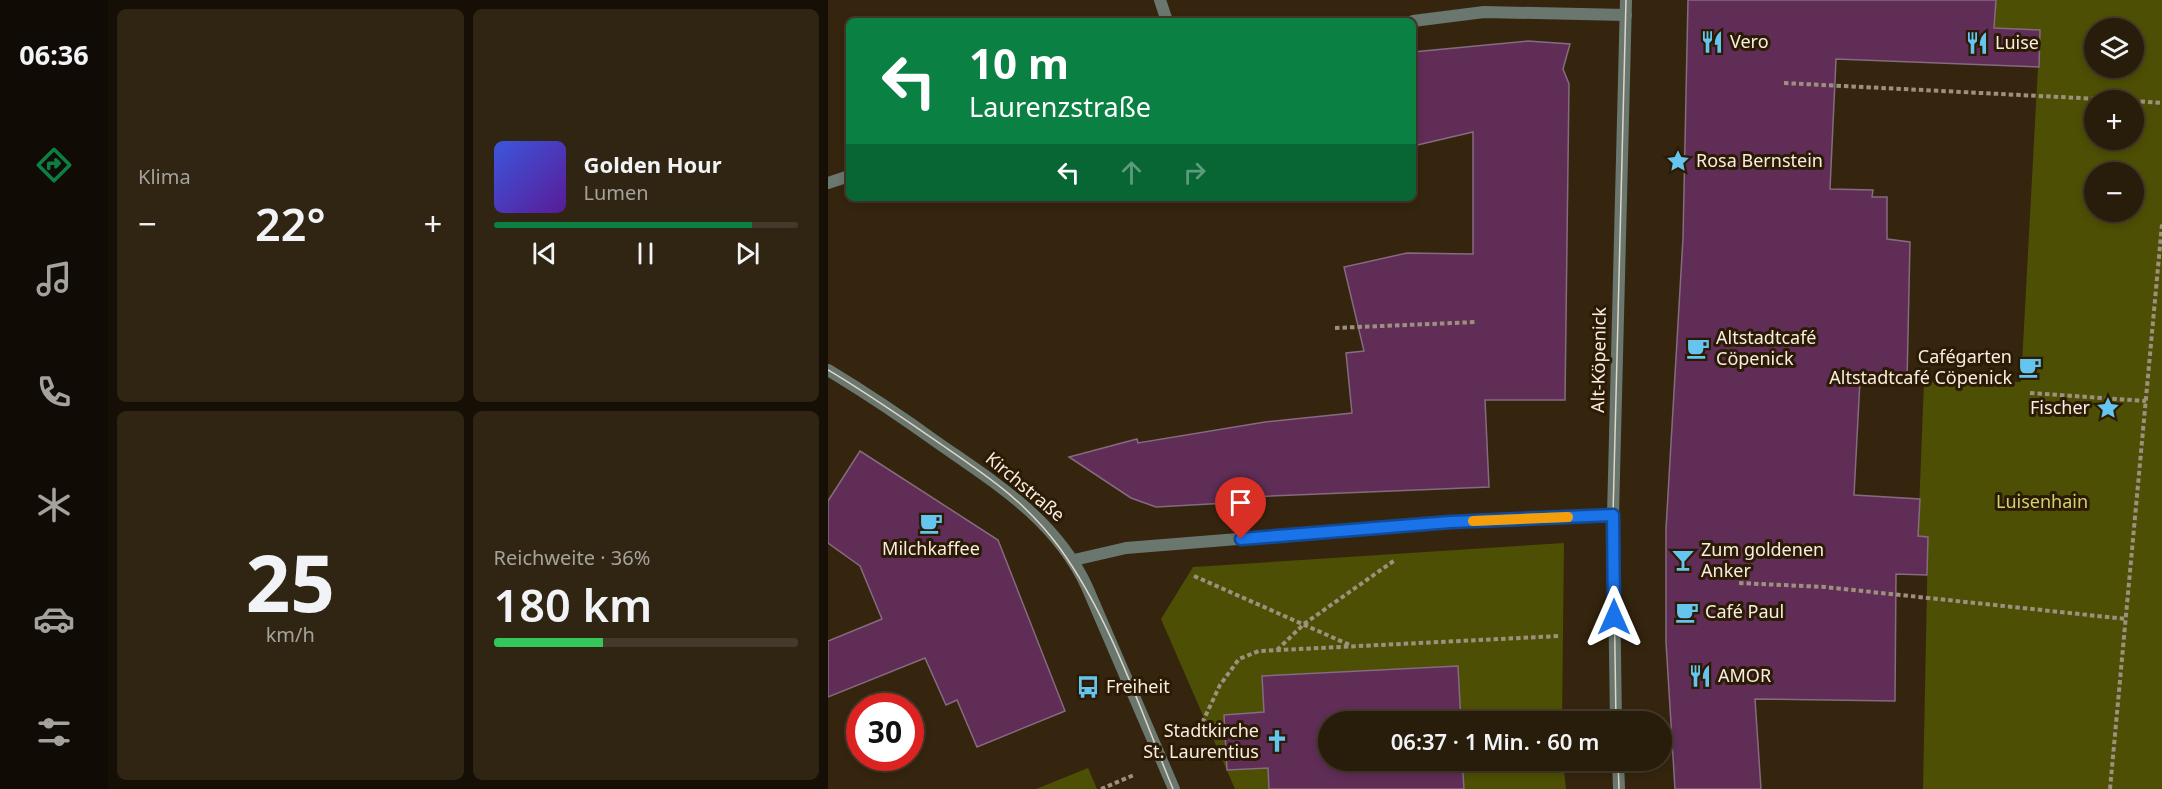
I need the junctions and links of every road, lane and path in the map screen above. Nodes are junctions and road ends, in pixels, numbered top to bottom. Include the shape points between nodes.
1 (1160, 0) edge
2 (1626, 0) edge
3 (1626, 15) junction
4 (1166, 18) edge
5 (1416, 21) edge
6 (1784, 83) dead end
7 (2084, 98) edge
8 (2144, 102) edge
9 (2162, 103) edge
10 (846, 177) edge
11 (828, 183) edge
12 (2162, 225) edge
13 (1477, 322) dead end
14 (1335, 328) dead end
15 (828, 370) edge
16 (2030, 393) dead end
17 (2146, 401) junction
18 (1613, 515) junction
19 (1401, 556) dead end
20 (1074, 560) junction
21 (1190, 574) dead end
22 (1738, 583) dead end
23 (2126, 619) junction
24 (1304, 624) junction
25 (1560, 636) dead end
26 (1353, 646) junction
27 (1277, 650) junction
28 (1616, 711) edge
29 (1196, 736) dead end
30 (1618, 771) edge
31 (1174, 789) edge
32 (1619, 789) edge
33 (2110, 789) edge

1 - 4 street
2 - 3 street, Alt-Köpenick
3 - 5 street via 1504,11
3 - 18 street, Alt-Köpenick
6 - 7 path
8 - 9 path
10 - 11 street
12 - 17 path
13 - 14 path
15 - 20 street, Kirchstraße via 1014,496 1046,524
16 - 17 path
17 - 23 path
18 - 20 street via 1450,522 1126,548
18 - 28 street, Alt-Köpenick
19 - 24 path
20 - 31 street, Kirchstraße
21 - 24 path
22 - 23 path via 1825,587
23 - 33 path
24 - 26 path
24 - 27 path
25 - 26 path
26 - 27 path
27 - 29 path via 1259,651 1239,659 1220,685
30 - 32 street

